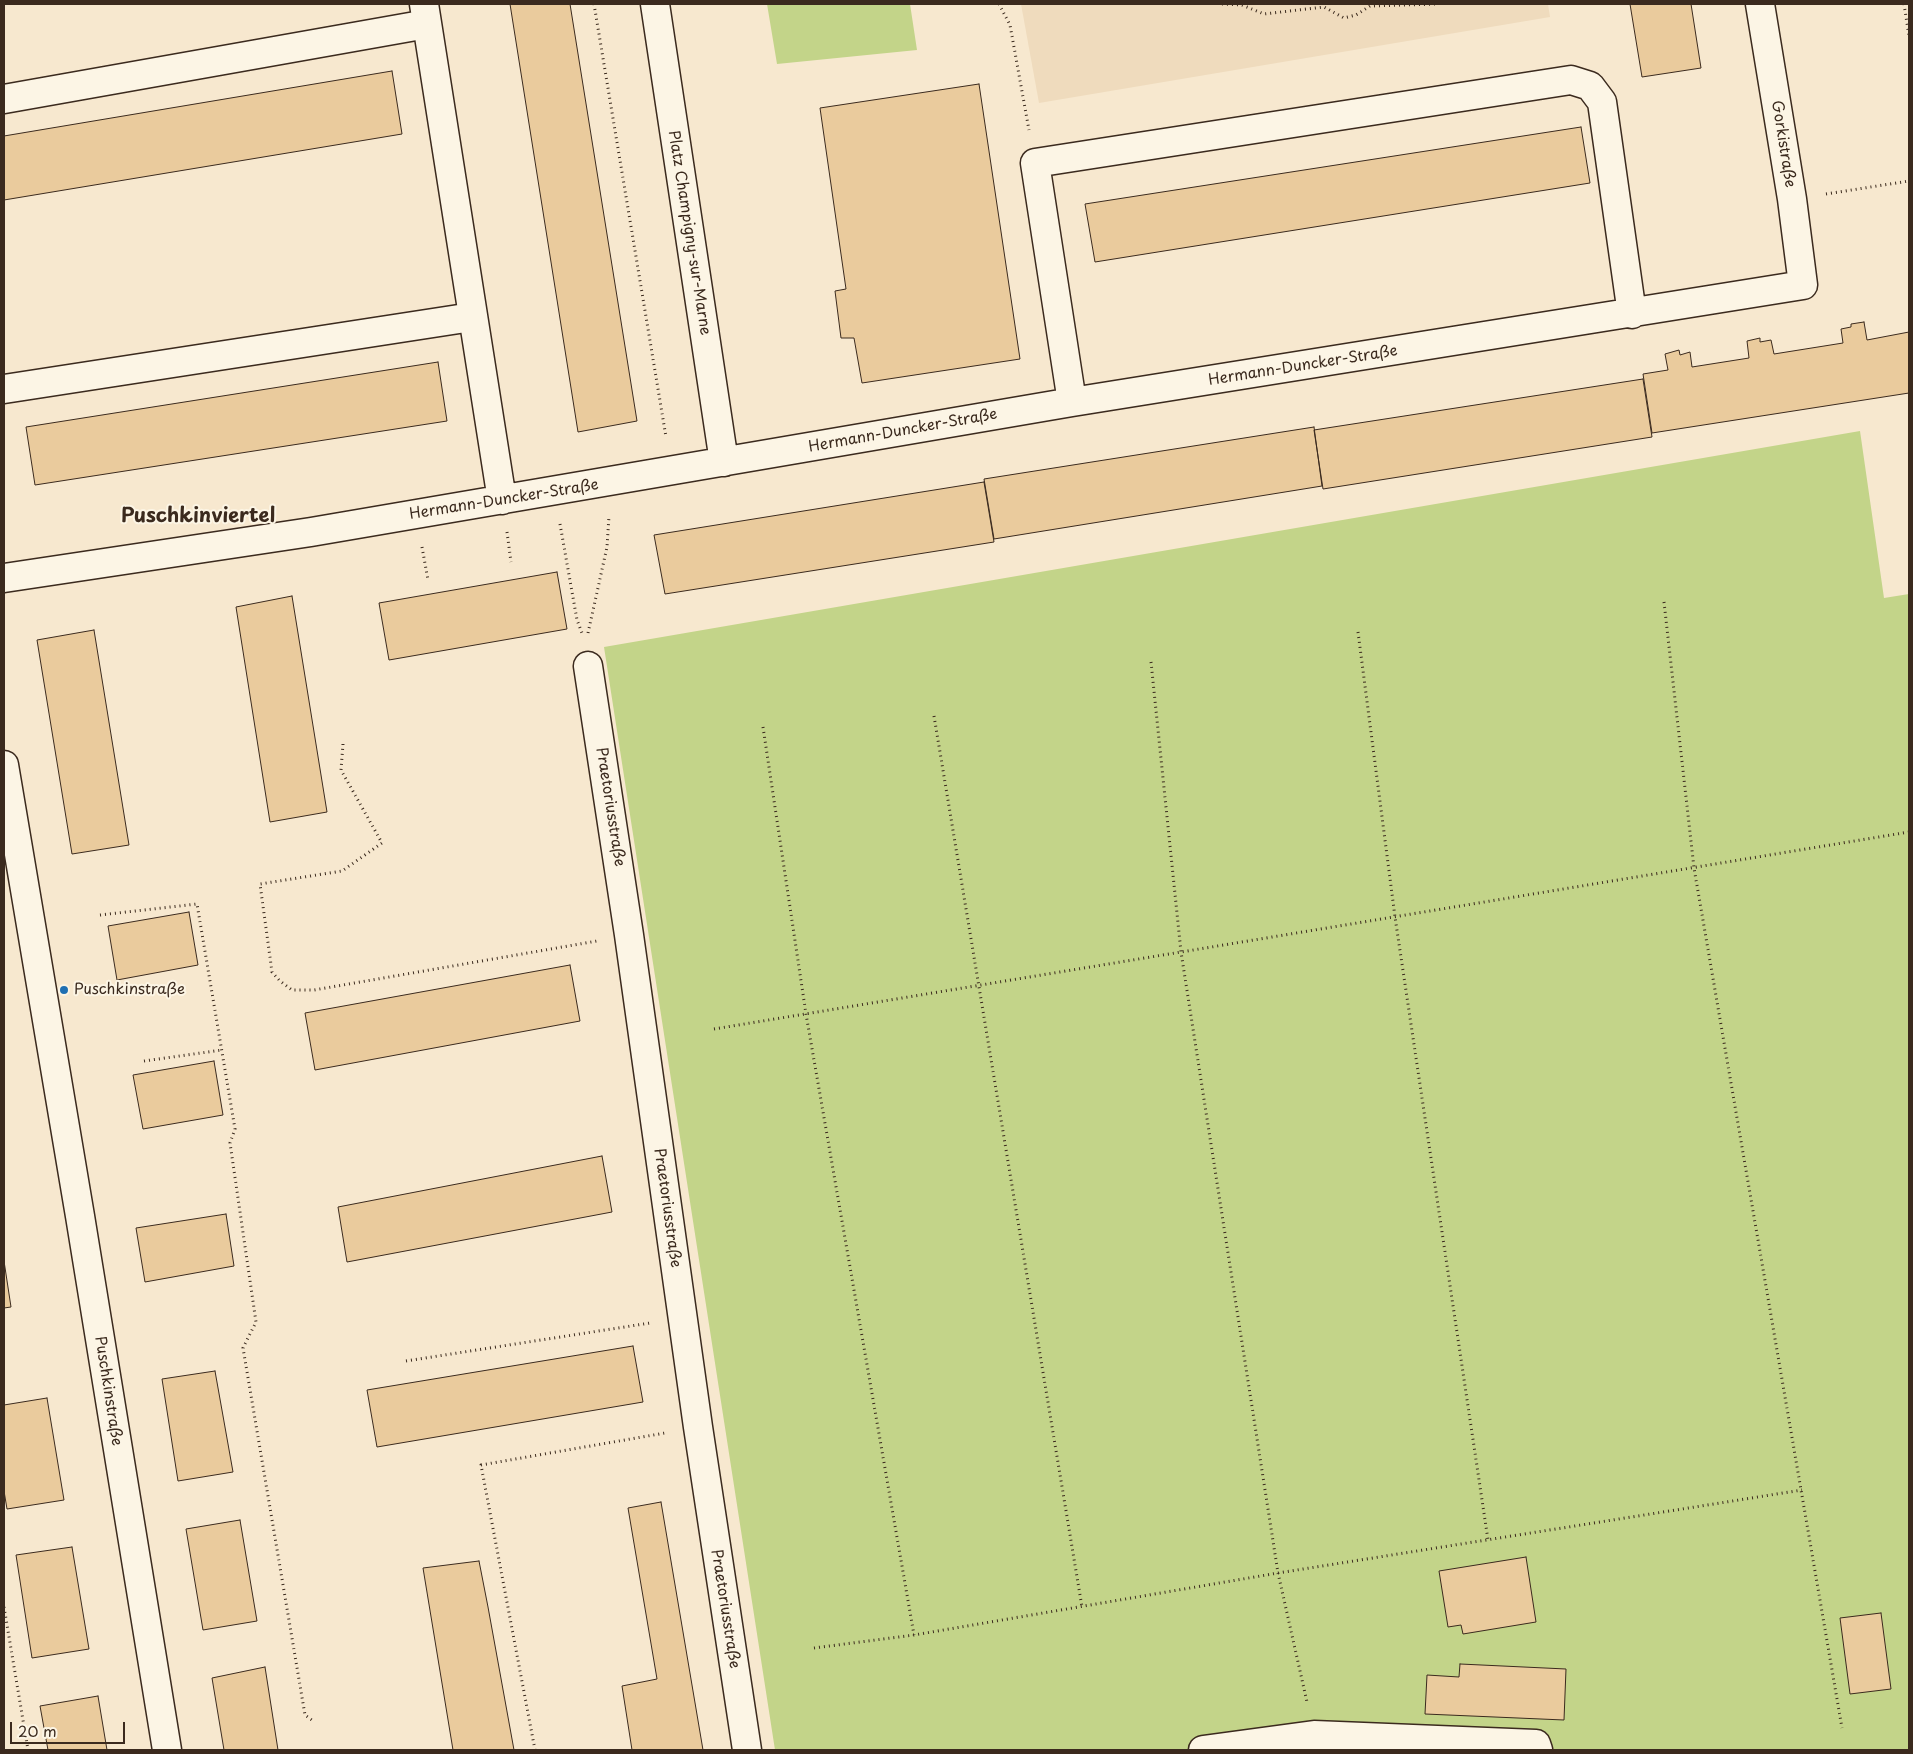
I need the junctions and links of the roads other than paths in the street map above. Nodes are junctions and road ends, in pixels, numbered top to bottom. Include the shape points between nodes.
1 (655, 4) edge
2 (1760, 4) edge
3 (425, 14) edge
4 (4, 98) edge
5 (1803, 285) joint
6 (1632, 314) junction
7 (472, 316) junction
8 (4, 389) edge
9 (1072, 402) junction
10 (724, 462) junction
11 (502, 500) junction
12 (4, 578) edge
13 (587, 654) road end
14 (4, 765) edge
15 (1330, 1740) edge
16 (167, 1750) edge
17 (747, 1750) edge
18 (1203, 1750) edge
19 (1538, 1750) edge

1 - 10 street, Platz Champigny-sur-Marne
2 - 5 street, Gorkistraße
3 - 4 street
3 - 7 street
5 - 6 street, Hermann-Duncker-Straße
6 - 9 street, Hermann-Duncker-Straße
6 - 9 street via 1602,102 1590,86 1571,80 1035,163
7 - 8 street
7 - 11 street
9 - 10 street, Hermann-Duncker-Straße
10 - 11 street, Hermann-Duncker-Straße
11 - 12 street, Hermann-Duncker-Straße
13 - 17 street, Praetoriusstraße
14 - 16 street, Puschkinstraße
15 - 18 street
15 - 19 street via 1536,1744

